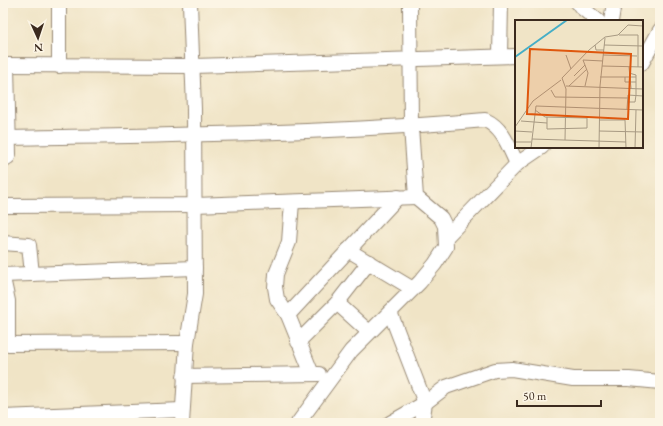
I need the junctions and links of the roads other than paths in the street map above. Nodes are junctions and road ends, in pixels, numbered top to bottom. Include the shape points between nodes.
1 (59, 3) edge
2 (190, 3) edge
3 (410, 3) edge
4 (501, 3) edge
5 (578, 3) edge
6 (614, 3) edge
7 (597, 20) edge
8 (611, 20) edge
9 (660, 30) edge
10 (500, 56) junction
11 (515, 56) edge
12 (411, 58) junction
13 (643, 61) edge
14 (5, 65) edge
15 (59, 66) junction
16 (193, 66) junction
17 (6, 110) edge
18 (411, 127) junction
19 (195, 135) junction
20 (8, 138) junction
21 (541, 148) edge
22 (3, 160) edge
23 (517, 164) junction
24 (416, 197) junction
25 (398, 198) junction
26 (292, 202) junction
27 (3, 206) edge
28 (196, 206) junction
29 (447, 236) junction
30 (3, 243) edge
31 (348, 250) junction
32 (369, 262) junction
33 (195, 268) junction
34 (32, 274) junction
35 (3, 275) edge
36 (3, 278) edge
37 (414, 289) junction
38 (6, 301) edge
39 (337, 303) junction
40 (390, 312) junction
41 (288, 315) junction
42 (369, 332) junction
43 (298, 342) junction
44 (187, 343) junction
45 (6, 344) edge
46 (312, 374) junction
47 (334, 374) junction
48 (184, 376) junction
49 (660, 382) edge
50 (425, 403) junction
51 (3, 417) edge
52 (182, 417) edge
53 (298, 423) edge
54 (390, 423) edge
55 (422, 423) edge

1 - 15 street
2 - 16 street
3 - 12 street
4 - 10 street
5 - 7 street
6 - 8 street
9 - 13 street
10 - 11 street
10 - 12 street
12 - 16 street
12 - 18 street
14 - 15 street
14 - 17 street
15 - 16 street
16 - 19 street
17 - 20 street
18 - 19 street
18 - 23 street via 485,120 500,131
18 - 24 street
19 - 20 street
19 - 28 street
20 - 22 street via 8,157
21 - 23 street
23 - 29 street
24 - 25 street
24 - 29 street via 441,218
25 - 26 street
25 - 31 street
26 - 28 street
26 - 41 street via 289,242 276,274 275,287 277,299
27 - 28 street
28 - 33 street
29 - 37 street via 443,252
30 - 34 street via 29,244
31 - 32 street
31 - 41 street
32 - 37 street
32 - 39 street
33 - 34 street
33 - 44 street via 193,314
34 - 35 street
36 - 38 street
37 - 40 street
38 - 45 street
39 - 42 street
39 - 43 street
40 - 42 street
40 - 50 street
41 - 43 street
42 - 47 street via 350,351
43 - 46 street
44 - 45 street
44 - 48 street
46 - 47 street
46 - 48 street
47 - 53 street
48 - 52 street
49 - 50 street via 573,379 512,369 495,370 446,387
50 - 54 street
50 - 55 street
51 - 52 street

